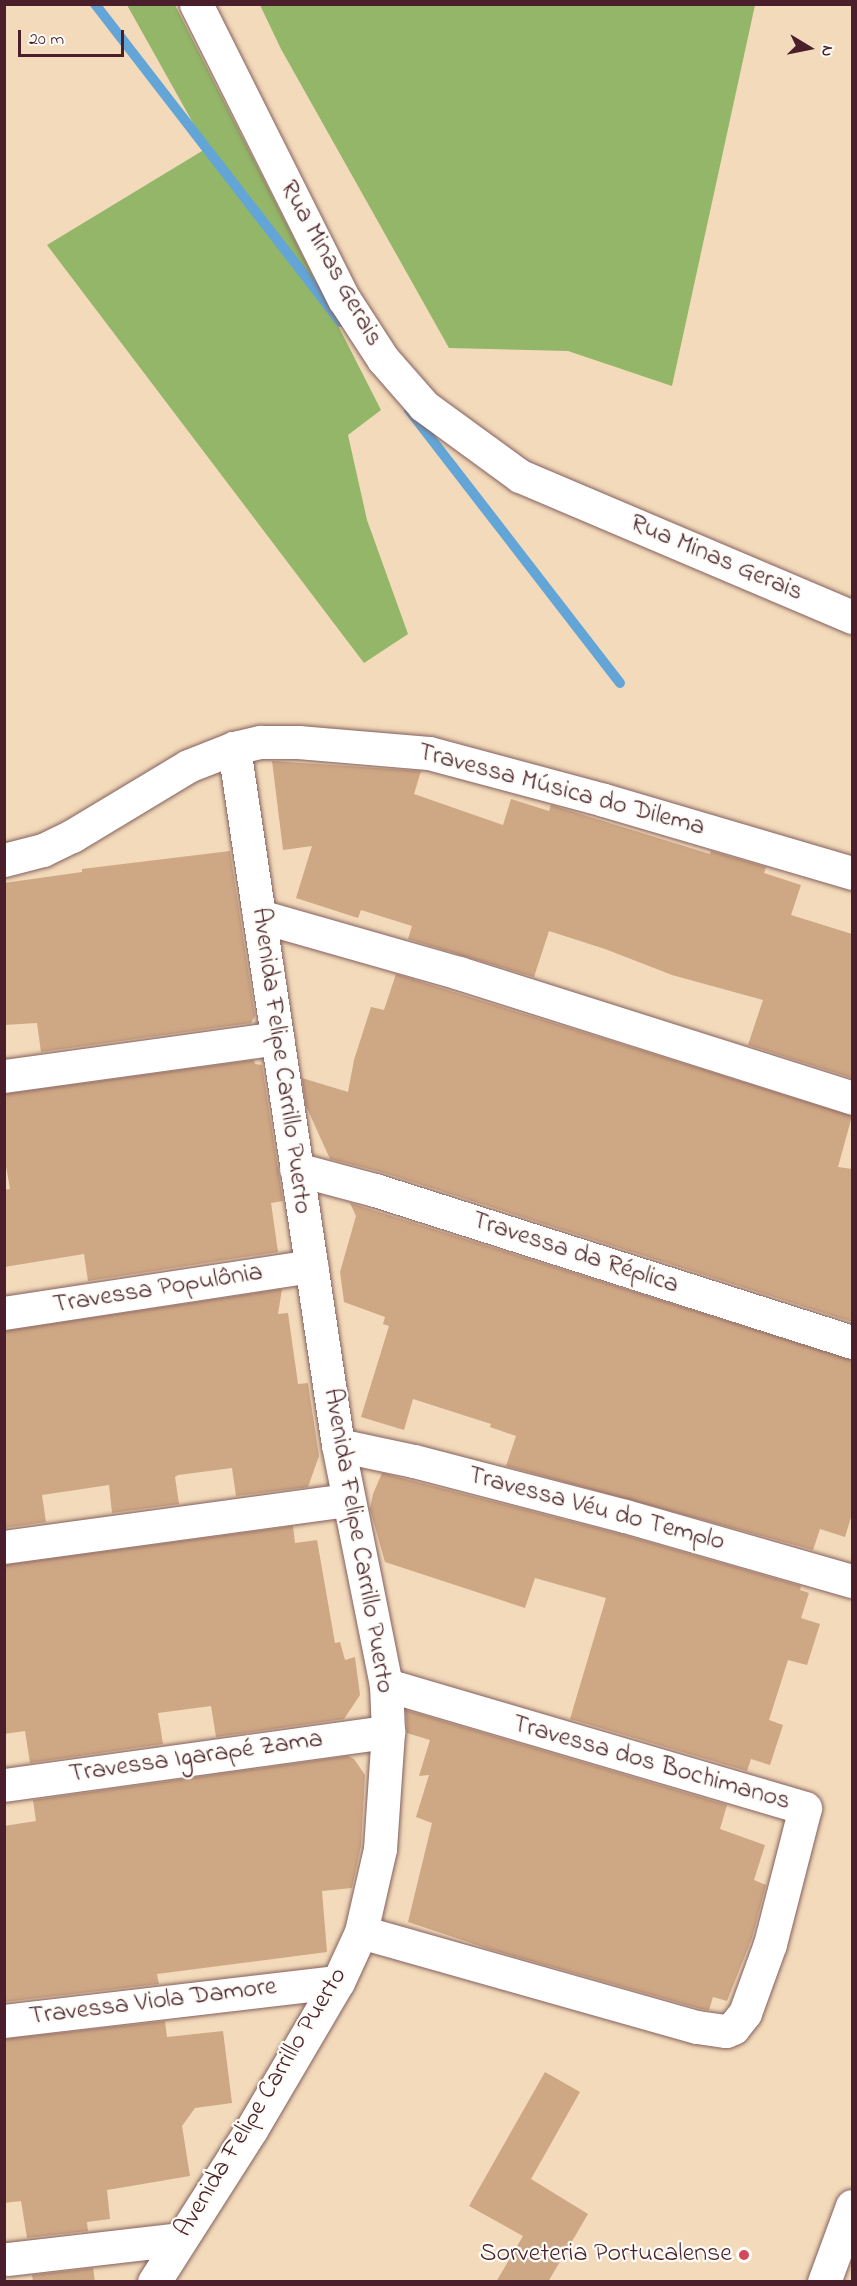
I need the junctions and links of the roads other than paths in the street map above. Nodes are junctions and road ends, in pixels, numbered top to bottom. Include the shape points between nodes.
1 (196, 4) edge
2 (852, 617) edge
3 (234, 748) junction
4 (4, 860) edge
5 (852, 873) edge
6 (259, 916) junction
7 (277, 1038) junction
8 (4, 1076) edge
9 (852, 1098) edge
10 (296, 1169) junction
11 (311, 1266) junction
12 (4, 1313) edge
13 (852, 1342) edge
14 (338, 1445) junction
15 (348, 1500) junction
16 (4, 1547) edge
17 (852, 1581) edge
18 (386, 1685) junction
19 (388, 1732) junction
20 (4, 1785) edge
21 (361, 1932) junction
22 (338, 1982) junction
23 (4, 2020) edge
24 (852, 2206) edge
25 (180, 2239) junction
26 (8, 2259) dead end
27 (154, 2282) edge
28 (824, 2282) edge

1 - 2 street, Rua Minas Gerais via 344,299 383,359 424,406 520,476
3 - 4 street, Travessa Música do Dilema via 188,765 72,836 43,850
3 - 5 street, Travessa Música do Dilema via 261,742 298,742 429,753
3 - 6 street, Avenida Felipe Carrillo Puerto
6 - 7 street, Avenida Felipe Carrillo Puerto
6 - 9 street via 459,973
7 - 8 street
7 - 10 street, Avenida Felipe Carrillo Puerto
10 - 11 street, Avenida Felipe Carrillo Puerto
10 - 13 street, Travessa da Réplica
11 - 12 street, Travessa Populônia
11 - 14 street, Avenida Felipe Carrillo Puerto
14 - 15 street, Avenida Felipe Carrillo Puerto
14 - 17 street, Travessa Véu do Templo via 625,1516
15 - 16 street
15 - 18 street, Avenida Felipe Carrillo Puerto
18 - 19 street, Avenida Felipe Carrillo Puerto
18 - 21 street, Travessa dos Bochimanos via 805,1808 771,1944 745,2013 734,2028 726,2031 697,2027
19 - 20 street, Travessa Igarapé Zama
19 - 21 street, Avenida Felipe Carrillo Puerto via 380,1849
21 - 22 street, Avenida Felipe Carrillo Puerto
22 - 23 street, Travessa Viola Damore
22 - 25 street, Avenida Felipe Carrillo Puerto via 252,2130
24 - 28 street
25 - 26 street
25 - 27 street, Avenida Felipe Carrillo Puerto

